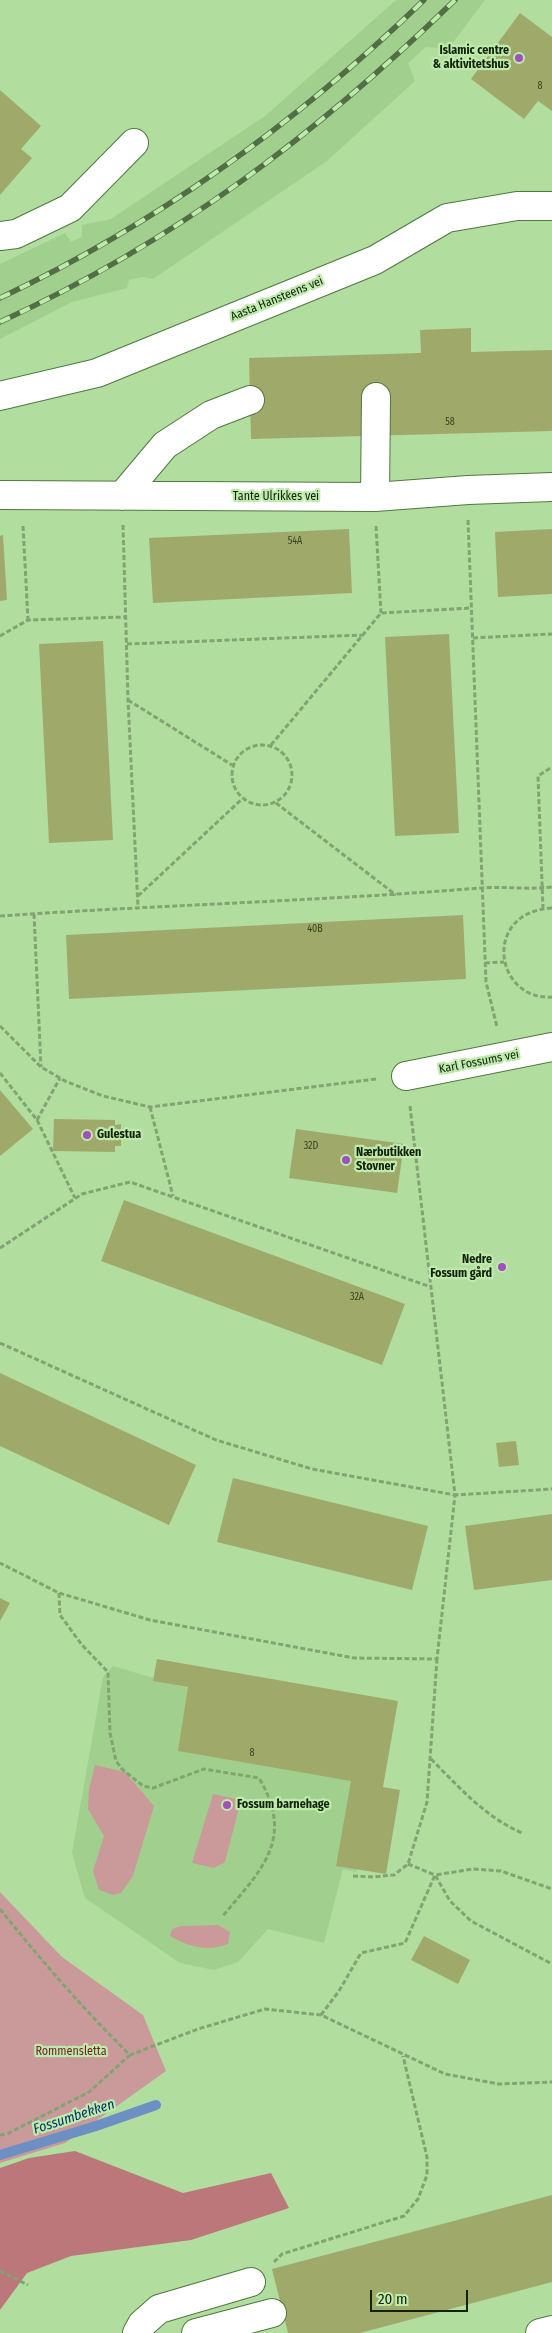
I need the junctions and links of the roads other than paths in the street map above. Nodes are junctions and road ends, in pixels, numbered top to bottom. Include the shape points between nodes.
1 (134, 143) dead end
2 (552, 206) edge
3 (0, 236) edge
4 (0, 396) edge
5 (376, 397) dead end
6 (250, 400) dead end
7 (552, 487) edge
8 (11, 495) edge
9 (122, 496) junction
10 (375, 497) junction
11 (552, 1047) edge
12 (406, 1076) road end
13 (251, 2282) road end
14 (272, 2313) dead end
15 (552, 2330) edge
16 (137, 2333) edge
17 (196, 2333) edge
18 (540, 2333) edge

1 - 3 street via 70,208 16,234
2 - 4 street, Aasta Hansteens vei via 517,206 447,218 374,260 97,373
5 - 10 street
6 - 9 street via 211,415 164,445
7 - 10 street, Tante Ulrikkes vei
8 - 9 street, Tante Ulrikkes vei
9 - 10 street, Tante Ulrikkes vei
11 - 12 street, Karl Fossums vei
13 - 16 street via 159,2309
14 - 17 street
15 - 18 street

